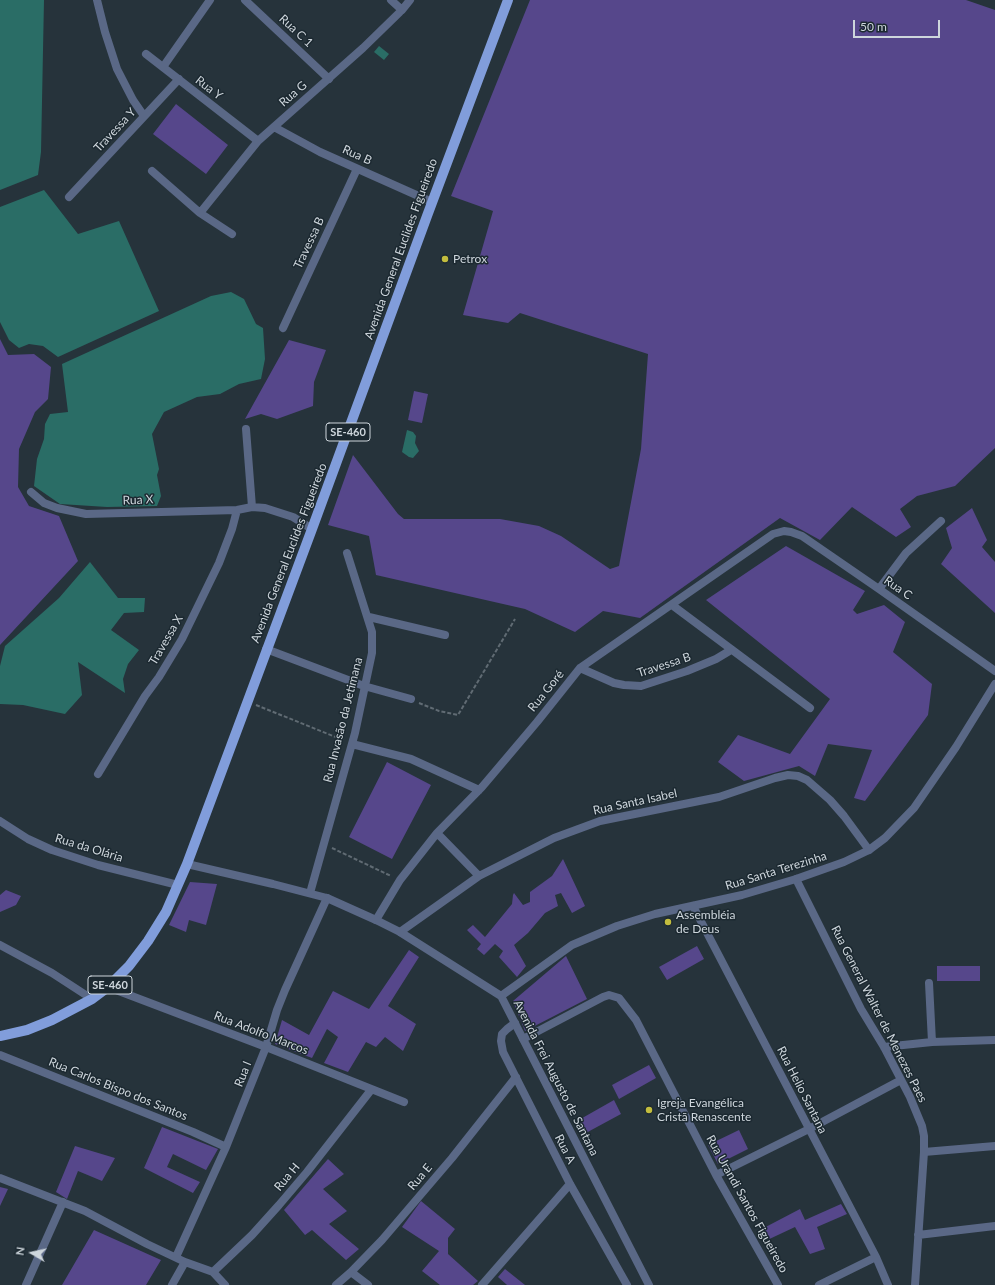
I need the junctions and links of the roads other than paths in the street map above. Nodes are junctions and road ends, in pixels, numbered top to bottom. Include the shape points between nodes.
1 (97, 0) edge
2 (210, 0) edge
3 (245, 0) edge
4 (391, 0) edge
5 (410, 0) edge
6 (508, 0) edge
7 (402, 10) junction
8 (146, 54) dead end
9 (163, 67) junction
10 (329, 79) junction
11 (179, 80) junction
12 (144, 116) junction
13 (274, 127) junction
14 (258, 141) junction
15 (357, 169) junction
16 (152, 171) dead end
17 (69, 198) dead end
18 (432, 202) junction
19 (200, 213) junction
20 (232, 234) dead end
21 (283, 328) dead end
22 (246, 429) dead end
23 (31, 492) dead end
24 (252, 508) junction
25 (237, 510) junction
26 (941, 521) dead end
27 (312, 529) junction
28 (784, 531) joint
29 (347, 553) dead end
30 (879, 589) junction
31 (672, 605) junction
32 (369, 617) junction
33 (445, 635) dead end
34 (266, 649) junction
35 (731, 650) junction
36 (580, 668) junction
37 (995, 671) edge
38 (995, 684) edge
39 (364, 686) junction
40 (411, 699) road end
41 (810, 708) dead end
42 (352, 744) junction
43 (98, 774) dead end
44 (479, 790) junction
45 (0, 821) edge
46 (437, 833) junction
47 (869, 850) junction
48 (187, 864) junction
49 (479, 876) junction
50 (796, 879) junction
51 (178, 884) junction
52 (310, 893) junction
53 (327, 898) junction
54 (693, 906) junction
55 (376, 920) junction
56 (400, 932) junction
57 (0, 944) edge
58 (929, 983) dead end
59 (108, 987) junction
60 (501, 996) junction
61 (92, 999) junction
62 (515, 1023) junction
63 (0, 1036) edge
64 (523, 1039) junction
65 (995, 1040) edge
66 (932, 1042) junction
67 (266, 1047) junction
68 (884, 1047) junction
69 (0, 1055) edge
70 (516, 1077) junction
71 (901, 1080) junction
72 (371, 1090) junction
73 (404, 1102) dead end
74 (809, 1129) junction
75 (226, 1146) junction
76 (995, 1146) edge
77 (924, 1152) junction
78 (716, 1175) junction
79 (0, 1178) edge
80 (570, 1184) junction
81 (63, 1202) junction
82 (995, 1226) edge
83 (918, 1236) junction
84 (176, 1257) junction
85 (876, 1257) junction
86 (185, 1262) junction
87 (213, 1272) junction
88 (351, 1272) junction
89 (26, 1285) edge
90 (172, 1285) edge
91 (225, 1285) edge
92 (336, 1285) edge
93 (368, 1285) edge
94 (482, 1285) edge
95 (626, 1285) edge
96 (649, 1285) edge
97 (778, 1285) edge
98 (819, 1285) edge
99 (888, 1285) edge
100 (915, 1285) edge

1 - 12 street via 117,69
2 - 9 street
3 - 10 street, Rua C 1
4 - 7 street
5 - 7 street, Rua G
6 - 18 main road, Avenida General Euclides Figueiredo / SE-460
7 - 10 street, Rua G
8 - 9 street, Rua Y
9 - 11 street, Rua Y
10 - 13 street, Rua G
11 - 12 street, Travessa Y
11 - 14 street, Rua Y
12 - 17 street, Travessa Y
13 - 14 street, Rua G
13 - 15 street, Rua B
14 - 19 street, Rua G
15 - 18 street, Rua B
15 - 21 street, Travessa B
16 - 19 street
18 - 27 main road, Avenida General Euclides Figueiredo / SE-460
19 - 20 street
22 - 24 street
23 - 25 street, Rua X via 44,503 86,514
24 - 25 street, Rua X
24 - 27 street, Rua X via 285,513
25 - 43 street, Travessa X via 219,563 182,639
26 - 30 street via 906,553
27 - 34 main road, Avenida General Euclides Figueiredo / SE-460
28 - 30 street, Rua C via 802,536
28 - 31 street, Rua Goré via 773,534
29 - 32 street, Rua Invasão da Jetimana
30 - 37 street, Rua C
31 - 35 street
31 - 36 street, Rua Goré
32 - 33 street
32 - 39 street, Rua Invasão da Jetimana via 373,640
34 - 39 street
34 - 48 main road, Avenida General Euclides Figueiredo / SE-460
35 - 36 street, Travessa B via 709,662 641,686 614,683
35 - 41 street
36 - 44 street, Rua Goré
38 - 47 street, Rua Santa Terezinha via 914,808 885,838
39 - 40 street
39 - 42 street, Rua Invasão da Jetimana
42 - 44 street via 411,759
42 - 52 street, Rua Invasão da Jetimana
44 - 46 street, Rua Goré
45 - 51 street, Rua da Olária via 28,839 52,850 98,865
46 - 49 street
46 - 55 street, Rua Goré via 400,880
47 - 49 street, Rua Santa Isabel via 830,800 807,780 788,775 719,796 585,826 554,838
47 - 50 street, Rua Santa Terezinha
48 - 51 main road, Avenida General Euclides Figueiredo / SE-460
48 - 52 street, Avenida Frei Augusto de Santana
49 - 56 street, Rua Santa Isabel
50 - 54 street, Rua Santa Terezinha
50 - 68 street, Rua General Walter de Menezes Paes
51 - 59 main road, Avenida General Euclides Figueiredo / SE-460 via 166,912 148,941 129,966
52 - 53 street, Avenida Frei Augusto de Santana
53 - 55 street, Avenida Frei Augusto de Santana
53 - 67 street, Rua I via 285,990
54 - 60 street, Rua Santa Terezinha via 639,918 572,945
54 - 74 street, Rua Helio Santana
55 - 56 street, Avenida Frei Augusto de Santana
56 - 60 street, Avenida Frei Augusto de Santana
57 - 61 street
58 - 66 street
59 - 61 main road, Avenida General Euclides Figueiredo / SE-460
59 - 67 street, Rua Adolfo Marcos
60 - 62 street, Avenida Frei Augusto de Santana
61 - 63 main road, Avenida General Euclides Figueiredo / SE-460 via 52,1020 27,1030
62 - 64 street, Avenida Frei Augusto de Santana
62 - 70 street, Rua A via 504,1032 501,1041 503,1052
64 - 78 street, Rua Urandi Santos Figueiredo via 603,997 609,995 619,998 636,1020
64 - 96 street, Avenida Frei Augusto de Santana
65 - 66 street
66 - 68 street
67 - 72 street, Rua Adolfo Marcos
67 - 75 street, Rua I
68 - 71 street, Rua General Walter de Menezes Paes
69 - 75 street, Rua Carlos Bispo dos Santos
70 - 80 street, Rua A
70 - 88 street, Rua E via 421,1194
71 - 74 street
71 - 77 street, Rua General Walter de Menezes Paes via 920,1122 924,1136
72 - 73 street, Rua Adolfo Marcos
72 - 87 street, Rua H via 279,1205
74 - 78 street
74 - 85 street, Rua Helio Santana
75 - 84 street, Rua I
76 - 77 street
77 - 83 street, Rua General Walter de Menezes Paes
78 - 97 street, Rua Urandi Santos Figueiredo
79 - 81 street
80 - 94 street
80 - 95 street, Rua A
81 - 84 street
81 - 89 street
82 - 83 street
83 - 100 street, Rua General Walter de Menezes Paes
84 - 86 street
85 - 98 street
85 - 99 street, Rua Helio Santana
86 - 87 street
86 - 90 street
87 - 91 street
88 - 92 street, Rua E
88 - 93 street

